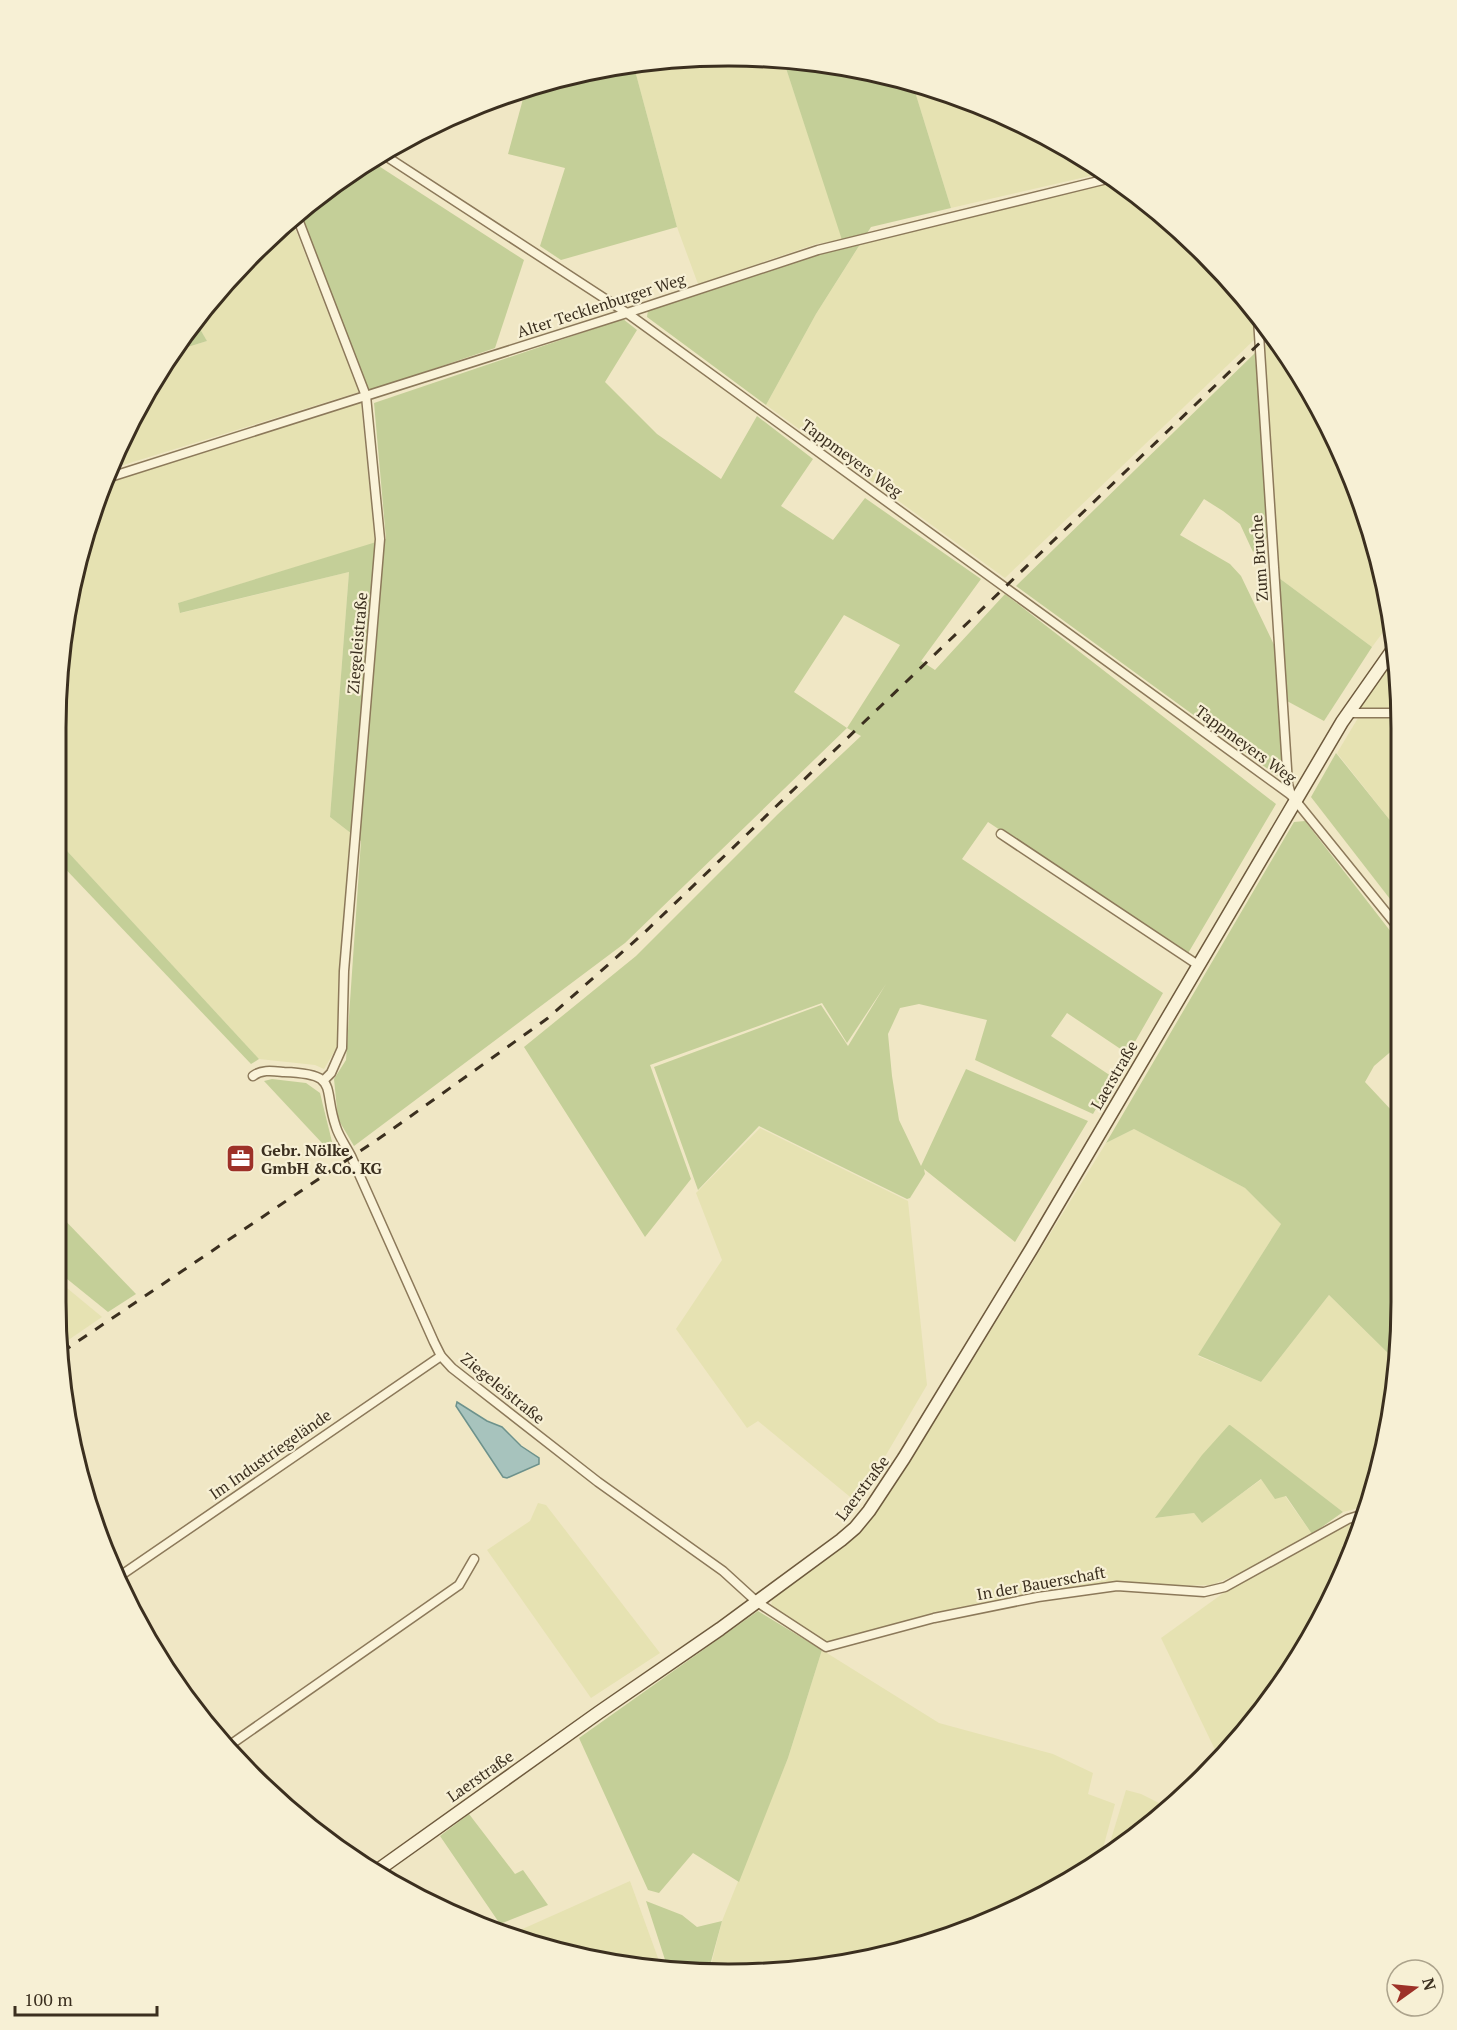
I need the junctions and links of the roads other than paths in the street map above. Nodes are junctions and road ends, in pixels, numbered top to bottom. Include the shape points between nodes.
1 (390, 159) edge
2 (1101, 181) edge
3 (300, 224) edge
4 (627, 313) junction
5 (1259, 332) edge
6 (366, 396) junction
7 (116, 475) edge
8 (1387, 658) edge
9 (1349, 713) junction
10 (1391, 713) edge
11 (1294, 797) junction
12 (1001, 834) dead end
13 (1391, 918) edge
14 (1198, 965) junction
15 (253, 1076) dead end
16 (323, 1081) junction
17 (441, 1356) junction
18 (1355, 1517) edge
19 (474, 1558) dead end
20 (124, 1573) edge
21 (757, 1602) junction
22 (234, 1742) edge
23 (382, 1866) edge

1 - 4 street, Tappmeyers Weg
2 - 4 street, Alter Tecklenburger Weg via 818,250
3 - 6 street, Ziegeleistraße
4 - 6 street, Alter Tecklenburger Weg
4 - 11 street, Tappmeyers Weg
5 - 11 street, Zum Bruche via 1288,784
6 - 7 street, Alter Tecklenburger Weg
6 - 16 street, Ziegeleistraße via 380,539 344,971 342,1048
8 - 9 main road, Laerstraße
9 - 10 street
9 - 11 main road, Laerstraße
11 - 13 street
11 - 14 main road, Laerstraße
12 - 14 street
14 - 21 main road, Laerstraße via 884,1490 855,1528
15 - 16 street via 265,1071 299,1072
16 - 17 street, Ziegeleistraße via 336,1128
17 - 20 street, Im Industriegelände
17 - 21 street, Ziegeleistraße via 598,1482 723,1571
18 - 21 street, In der Bauerschaft via 1225,1587 1204,1592 1117,1586 1038,1597 934,1618 826,1647
19 - 22 street via 459,1585
21 - 23 main road, Laerstraße

